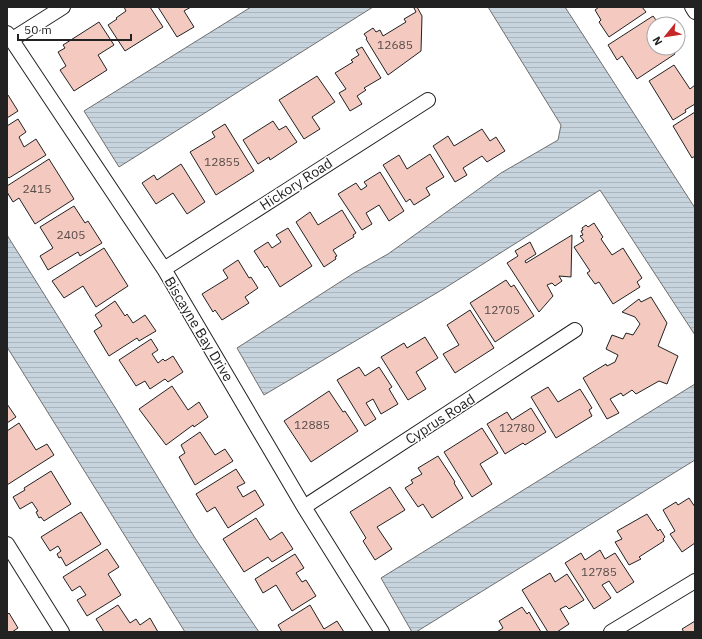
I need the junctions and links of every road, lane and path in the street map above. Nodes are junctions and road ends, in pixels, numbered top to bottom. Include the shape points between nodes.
1 (63, 7) edge
2 (692, 7) edge
3 (695, 12) edge
4 (9, 37) edge
5 (428, 100) dead end
6 (164, 269) junction
7 (575, 330) dead end
8 (304, 507) junction
9 (7, 544) edge
10 (695, 581) edge
11 (62, 632) edge
12 (382, 632) edge
13 (612, 632) edge

1 - 4 street
2 - 3 street
4 - 6 street, Biscayne Bay Drive
5 - 6 street, Hickory Road
6 - 8 street, Biscayne Bay Drive
7 - 8 street, Cyprus Road
8 - 12 street, Biscayne Bay Drive
9 - 11 street
10 - 13 street

